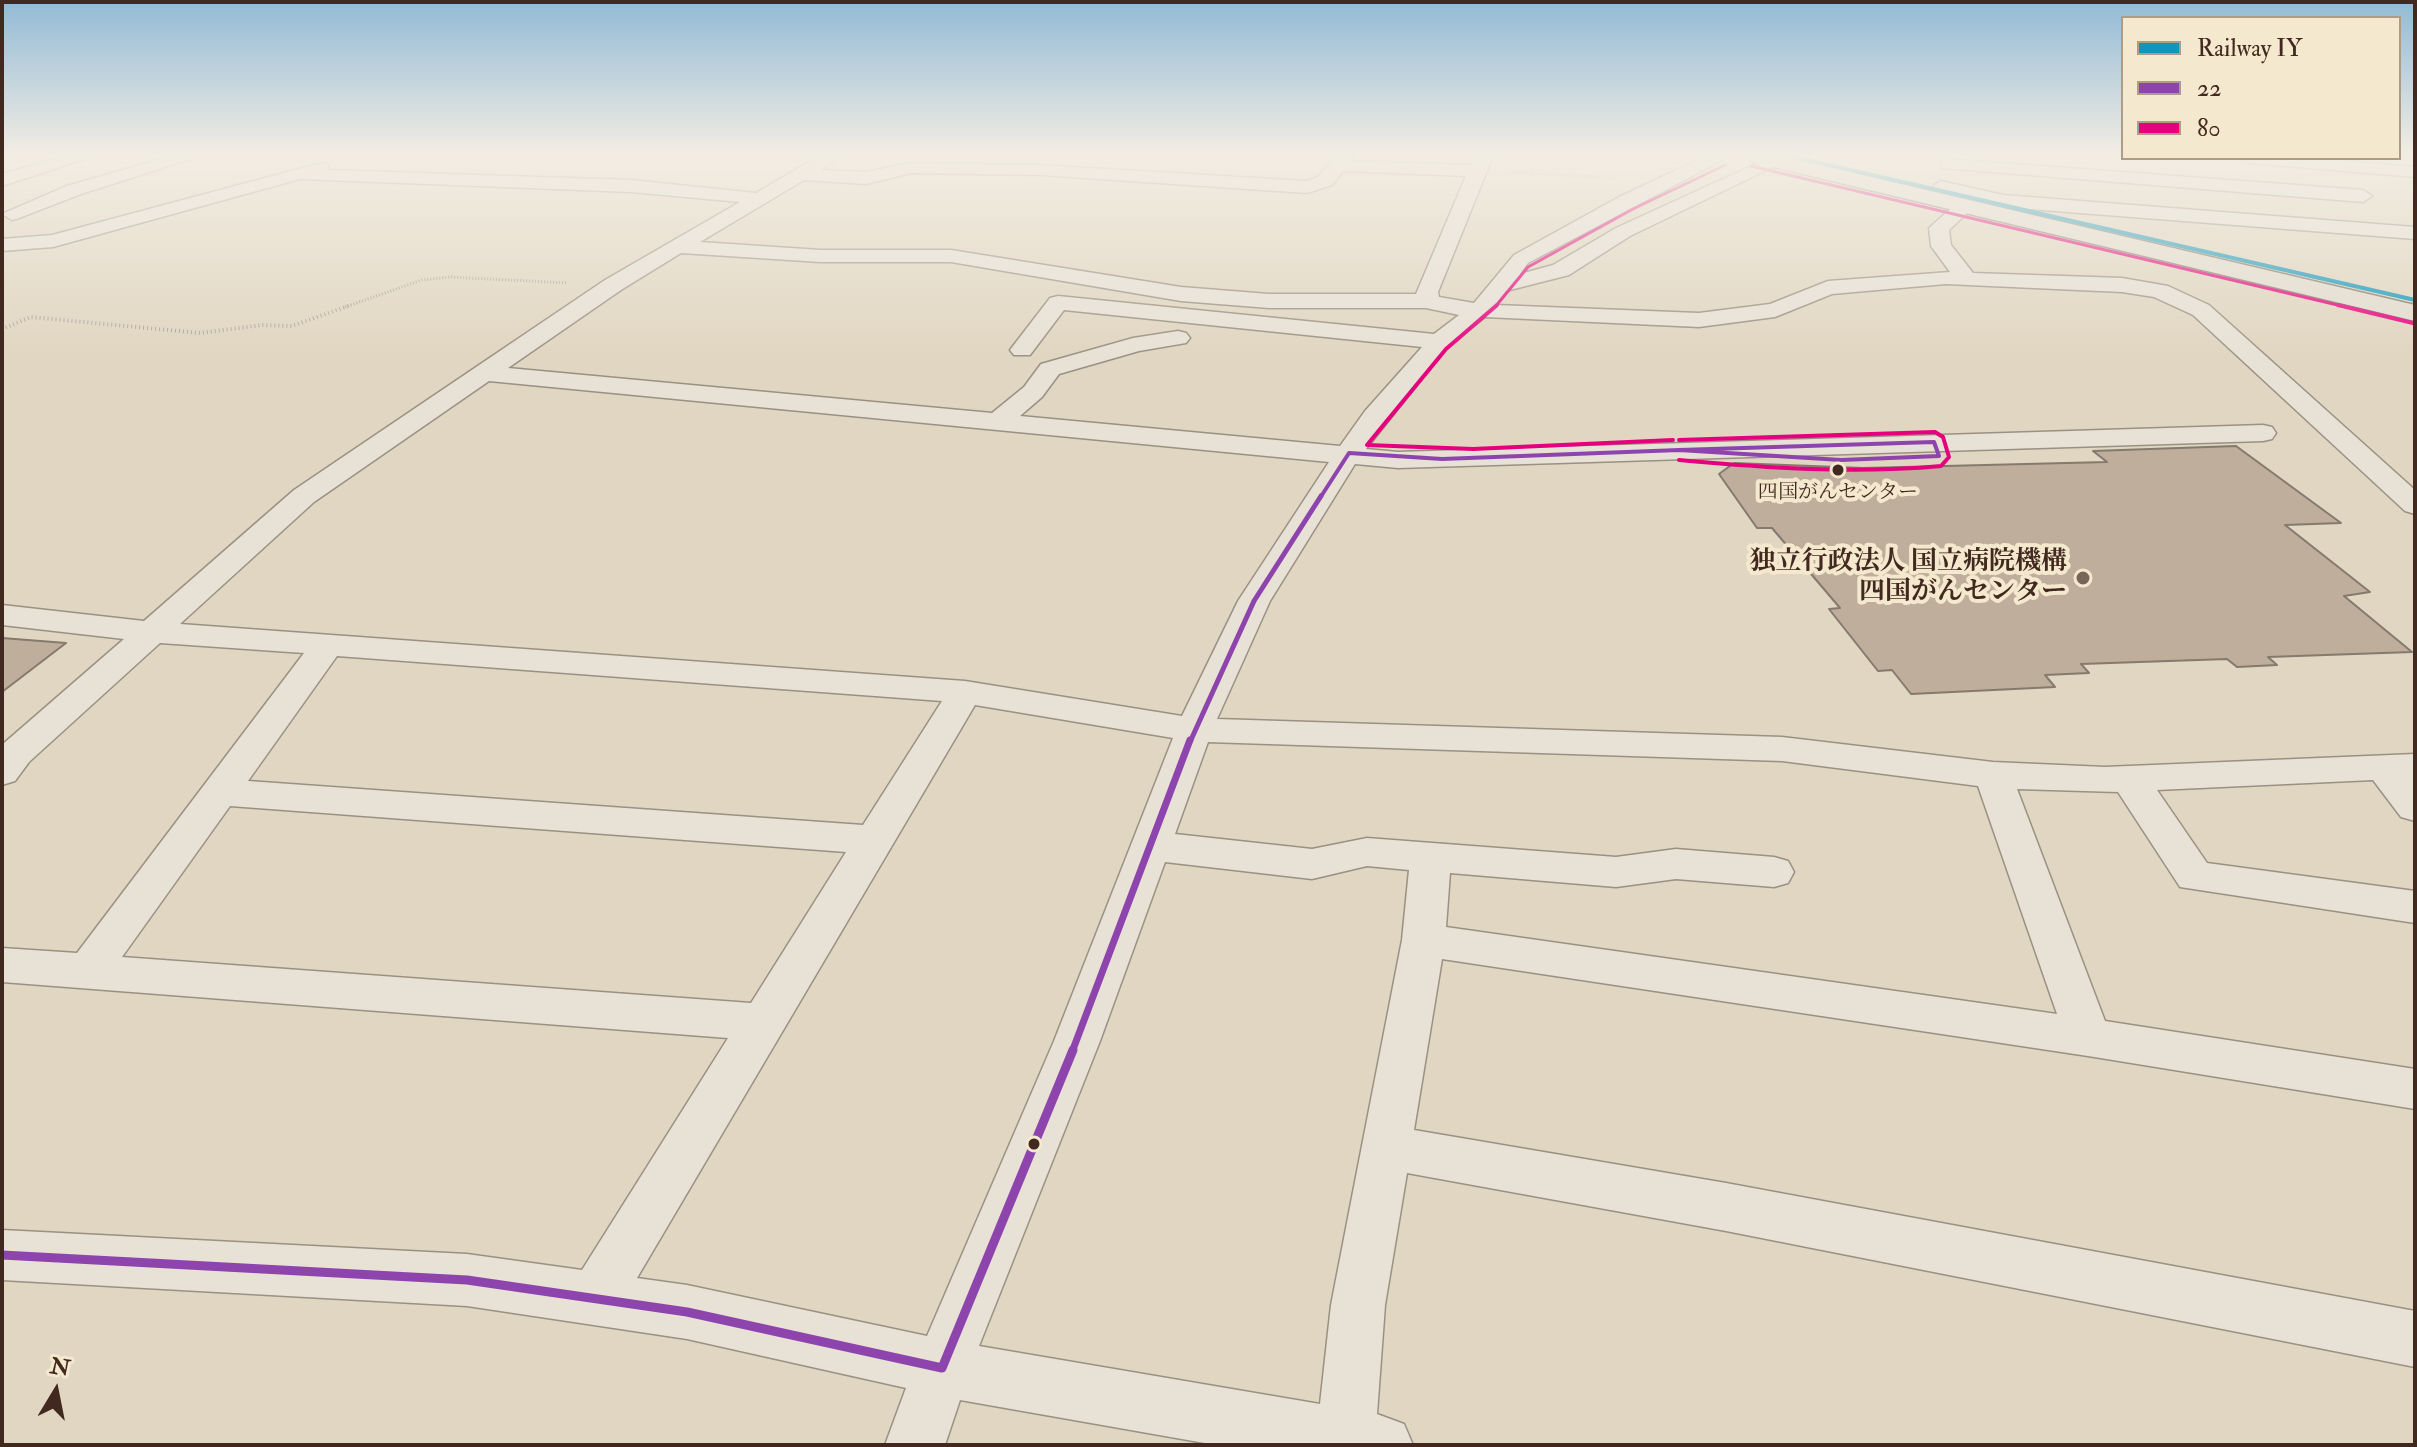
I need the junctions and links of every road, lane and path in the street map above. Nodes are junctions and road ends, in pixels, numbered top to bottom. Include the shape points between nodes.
1 (116, 224) edge
2 (720, 224) edge
3 (1453, 224) edge
4 (1609, 224) edge
5 (1638, 224) edge
6 (1944, 224) edge
7 (2039, 224) edge
8 (2219, 224) edge
9 (2288, 224) edge
10 (2415, 233) edge
11 (2232, 237) dead end
12 (2, 245) edge
13 (679, 247) junction
14 (1966, 278) junction
15 (613, 285) junction
16 (1501, 286) junction
17 (1429, 301) junction
18 (1479, 311) junction
19 (2415, 313) edge
20 (2, 329) edge
21 (1138, 334) junction
22 (1178, 338) dead end
23 (1439, 342) junction
24 (487, 373) junction
25 (1000, 420) junction
26 (2263, 433) dead end
27 (1349, 453) junction
28 (2415, 505) edge
29 (2, 615) edge
30 (152, 632) junction
31 (328, 645) junction
32 (965, 692) junction
33 (1194, 730) junction
34 (2399, 767) edge
35 (2, 772) edge
36 (1993, 775) junction
37 (2129, 779) junction
38 (220, 792) junction
39 (2415, 808) edge
40 (873, 840) junction
41 (1152, 846) junction
42 (1431, 856) junction
43 (1774, 872) dead end
44 (2415, 907) edge
45 (1424, 940) junction
46 (2, 965) edge
47 (88, 971) junction
48 (760, 1022) junction
49 (2088, 1037) junction
50 (2415, 1089) edge
51 (1387, 1147) junction
52 (2, 1255) edge
53 (594, 1300) junction
54 (2415, 1339) edge
55 (942, 1368) junction
56 (1358, 1443) edge
57 (915, 1445) edge

1 - 12 street via 53,241
2 - 13 street
3 - 17 street via 1427,292
4 - 16 street
5 - 16 street via 1561,270
6 - 14 street via 1939,228 1941,246
7 - 19 main road
8 - 11 street
9 - 10 street
13 - 15 street
13 - 17 street via 820,256 951,256 1181,294 1269,301
14 - 18 street via 1828,288 1775,310 1699,320
14 - 28 street via 2122,285 2160,291 2201,310
15 - 20 path via 436,278 396,287 292,326 200,333 31,317
15 - 24 street
16 - 18 street
17 - 18 street
18 - 23 street
21 - 22 street
21 - 23 street via 1028,342 1058,303
21 - 25 street via 1119,352 1050,369
23 - 27 street
24 - 25 street
24 - 30 street via 304,496
25 - 27 street
26 - 27 street via 1934,442 1939,456 1906,461 1676,450 1398,460
27 - 33 street via 1254,601
29 - 30 street
30 - 31 street
30 - 35 street via 16,753
31 - 32 street
31 - 38 street
32 - 33 street
32 - 40 street
33 - 36 street via 1782,749
33 - 41 street
34 - 37 street
34 - 39 street
36 - 37 street
36 - 49 street
37 - 44 street via 2194,876
38 - 40 street
38 - 47 street
40 - 48 street
41 - 42 street via 1312,864 1367,852
41 - 55 street
42 - 43 street via 1616,872 1676,864
42 - 45 street
45 - 49 street
45 - 51 street
46 - 47 street
47 - 48 street
48 - 53 street
49 - 50 street
51 - 54 street
51 - 56 street via 1358,1305
52 - 53 street via 467,1280
53 - 55 street via 687,1312
55 - 56 street
55 - 57 street

